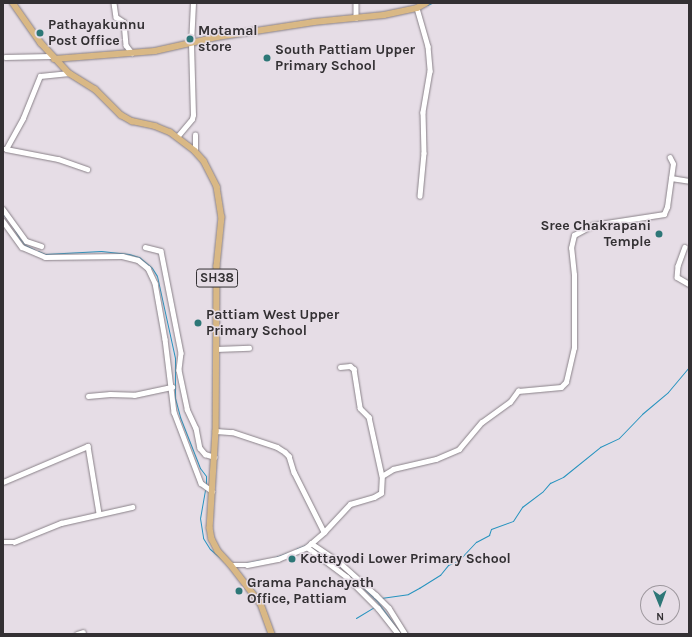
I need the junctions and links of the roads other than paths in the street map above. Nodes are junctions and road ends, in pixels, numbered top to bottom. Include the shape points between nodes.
1 (13, 3) edge
2 (114, 3) edge
3 (193, 3) edge
4 (356, 3) edge
5 (426, 3) edge
6 (417, 8) junction
7 (356, 18) junction
8 (191, 44) junction
9 (132, 53) junction
10 (5, 57) dead end
11 (53, 58) junction
12 (69, 73) junction
13 (195, 135) dead end
14 (177, 137) junction
15 (5, 149) edge
16 (195, 151) junction
17 (670, 158) dead end
18 (87, 169) dead end
19 (671, 178) junction
20 (689, 181) edge
21 (420, 196) dead end
22 (3, 209) edge
23 (3, 221) edge
24 (41, 246) dead end
25 (145, 247) dead end
26 (685, 247) dead end
27 (689, 284) edge
28 (249, 348) dead end
29 (216, 349) junction
30 (340, 367) dead end
31 (172, 387) junction
32 (88, 396) dead end
33 (216, 431) junction
34 (214, 457) junction
35 (382, 476) junction
36 (3, 482) edge
37 (212, 491) junction
38 (132, 506) dead end
39 (99, 513) junction
40 (324, 532) junction
41 (3, 542) edge
42 (311, 543) junction
43 (307, 547) junction
44 (231, 565) junction
45 (83, 632) dead end
46 (76, 634) edge
47 (271, 634) edge
48 (398, 634) edge
49 (405, 634) edge

1 - 11 main road, SH38
2 - 9 street via 116,17 124,22 126,44
3 - 8 street
4 - 7 street
5 - 6 main road
6 - 7 main road
6 - 21 street via 428,46 430,71 424,112
7 - 8 main road via 314,22
8 - 9 main road
8 - 14 street via 193,115 192,120
9 - 11 main road
10 - 11 street
11 - 12 main road, SH38
12 - 14 main road, SH38 via 95,90 121,115 132,121 156,126
12 - 15 street via 40,76 23,118
13 - 16 street
14 - 16 main road, SH38
15 - 18 street via 58,159
16 - 29 main road, SH38 via 204,161 217,187 221,203
17 - 19 street via 674,164
19 - 20 street
19 - 35 street via 664,214 593,225 574,235 571,248 574,275 574,348 566,382 561,387 518,391 510,402 482,422 459,449 436,459 393,469
22 - 24 street via 26,241
23 - 31 street via 22,247 45,257 122,256 138,260 148,268 155,283
25 - 34 street via 161,251 181,353 179,370 187,409 196,428 200,448 205,454
26 - 27 street via 677,277
28 - 29 street
29 - 33 main road, SH38
30 - 35 street via 354,368 360,408 369,417
31 - 32 street via 134,395
31 - 37 street via 174,412 201,483
33 - 34 main road, SH38
33 - 40 street via 232,432 285,452
34 - 37 main road, SH38
35 - 40 street via 381,493 350,504
36 - 39 street via 88,446
37 - 44 main road, SH38 via 212,539 218,551
38 - 39 street
39 - 41 street via 14,542
40 - 42 street
42 - 43 street
42 - 49 street via 339,562 376,595 389,608
43 - 44 street via 278,559
43 - 48 street via 347,577 378,608
44 - 47 main road, SH38 via 261,604
45 - 46 street

